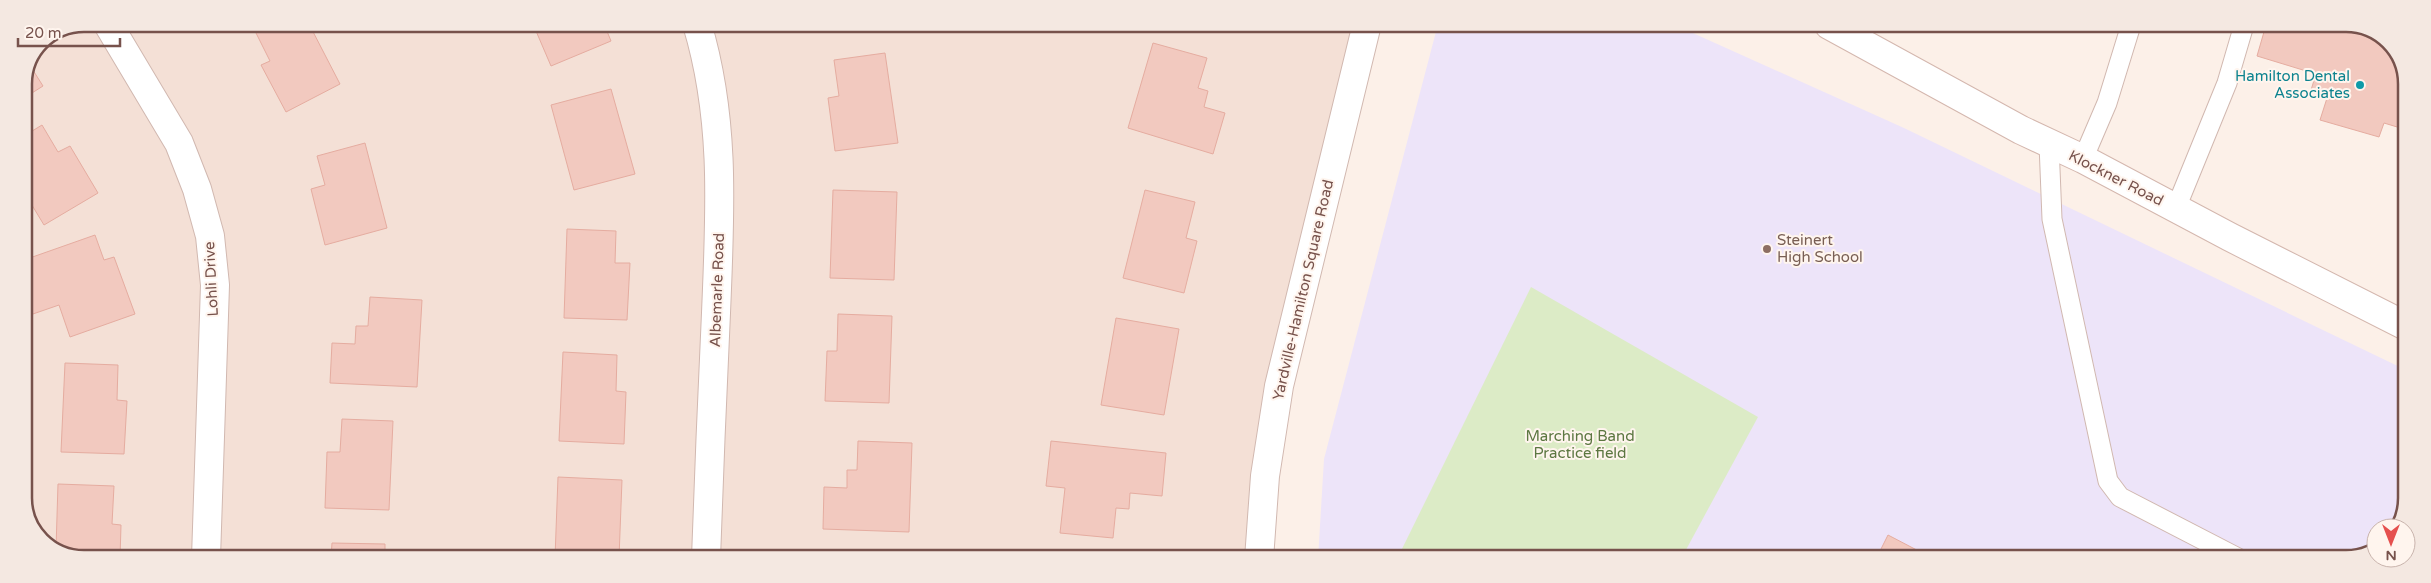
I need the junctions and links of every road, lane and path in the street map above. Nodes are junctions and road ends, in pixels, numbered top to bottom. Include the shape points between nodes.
1 (113, 33) edge
2 (700, 33) edge
3 (1366, 33) edge
4 (1844, 33) edge
5 (2129, 33) edge
6 (2242, 33) edge
7 (2049, 144) junction
8 (2083, 159) junction
9 (2176, 208) junction
10 (2398, 322) edge
11 (206, 550) edge
12 (706, 550) edge
13 (1261, 550) edge
14 (2223, 550) edge

1 - 11 street, Lohli Drive via 179,143 197,189 210,236 215,285
2 - 12 street, Albemarle Road via 717,121 721,190
3 - 13 street, Yardville-Hamilton Square Road via 1279,386 1265,476
4 - 7 street, Klockner Road
5 - 8 lane via 2107,103
6 - 9 lane via 2227,83
7 - 8 street, Klockner Road
7 - 14 lane via 2052,219 2108,481 2120,497
8 - 9 street, Klockner Road
9 - 10 street, Klockner Road

